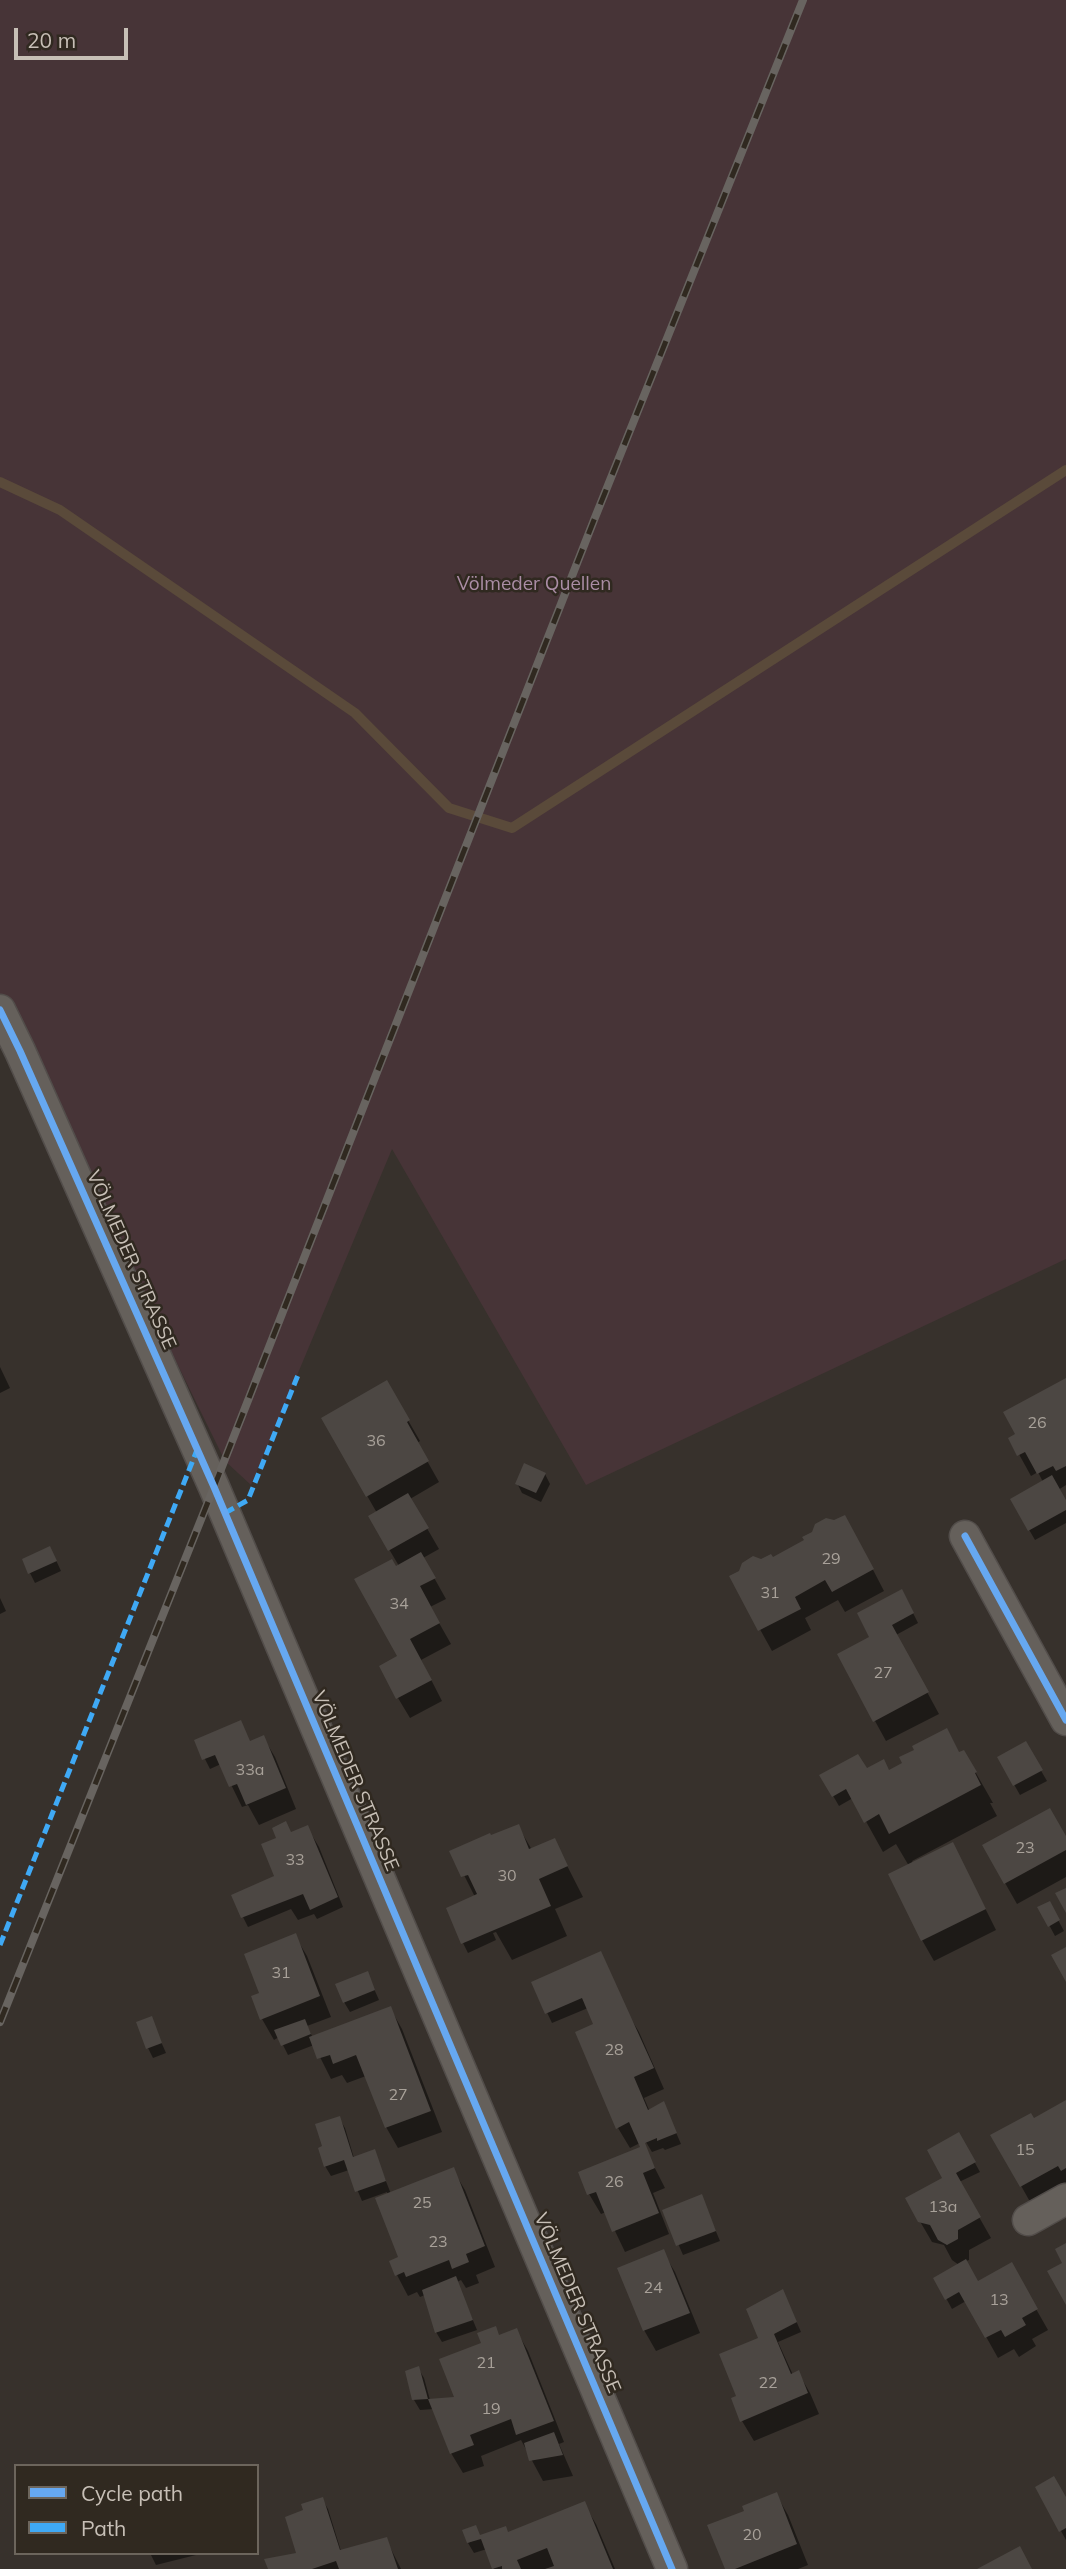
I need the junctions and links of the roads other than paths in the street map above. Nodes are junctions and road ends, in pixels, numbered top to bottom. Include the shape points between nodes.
1 (0, 1010) edge
2 (10, 1053) edge
3 (965, 1536) dead end
4 (1066, 1720) edge
5 (1066, 2199) edge
6 (1028, 2220) dead end
7 (672, 2569) edge

1 - 2 street, VÖLMEDER STRASSE
2 - 7 street, VÖLMEDER STRASSE via 214,1487
3 - 4 street
5 - 6 street

